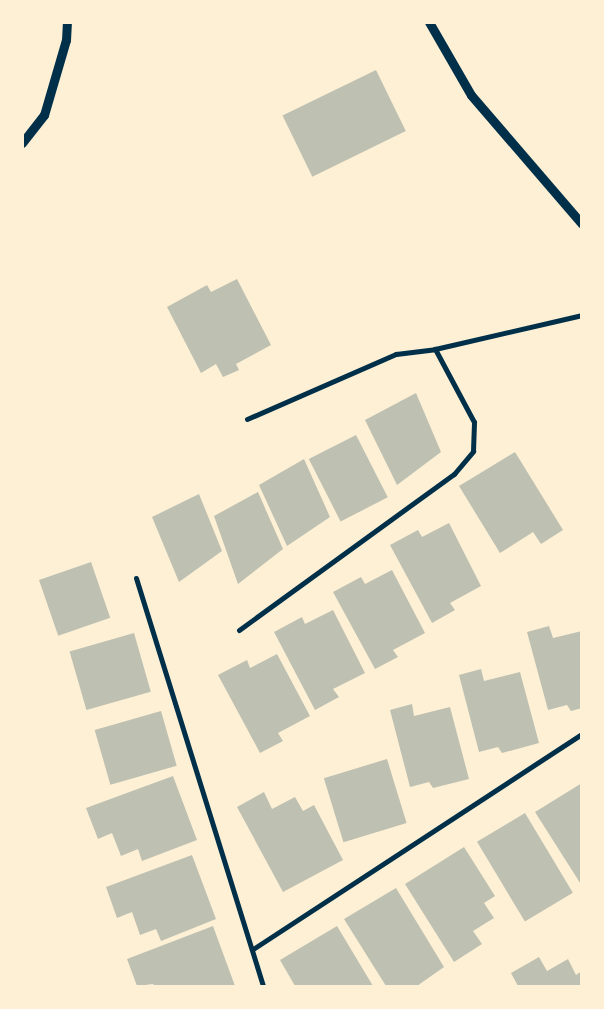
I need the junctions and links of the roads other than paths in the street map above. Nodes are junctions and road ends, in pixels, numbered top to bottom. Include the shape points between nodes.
1 (67, 22) edge
2 (429, 22) edge
3 (22, 143) edge
4 (582, 224) edge
5 (582, 315) edge
6 (435, 349) junction
7 (247, 419) dead end
8 (136, 578) dead end
9 (239, 630) dead end
10 (582, 734) edge
11 (253, 949) junction
12 (263, 986) edge

1 - 3 street via 66,40 44,115
2 - 4 street via 471,95
5 - 6 street
6 - 7 street via 396,354
6 - 9 street via 474,422 473,451 454,474
8 - 11 street
10 - 11 street
11 - 12 street

